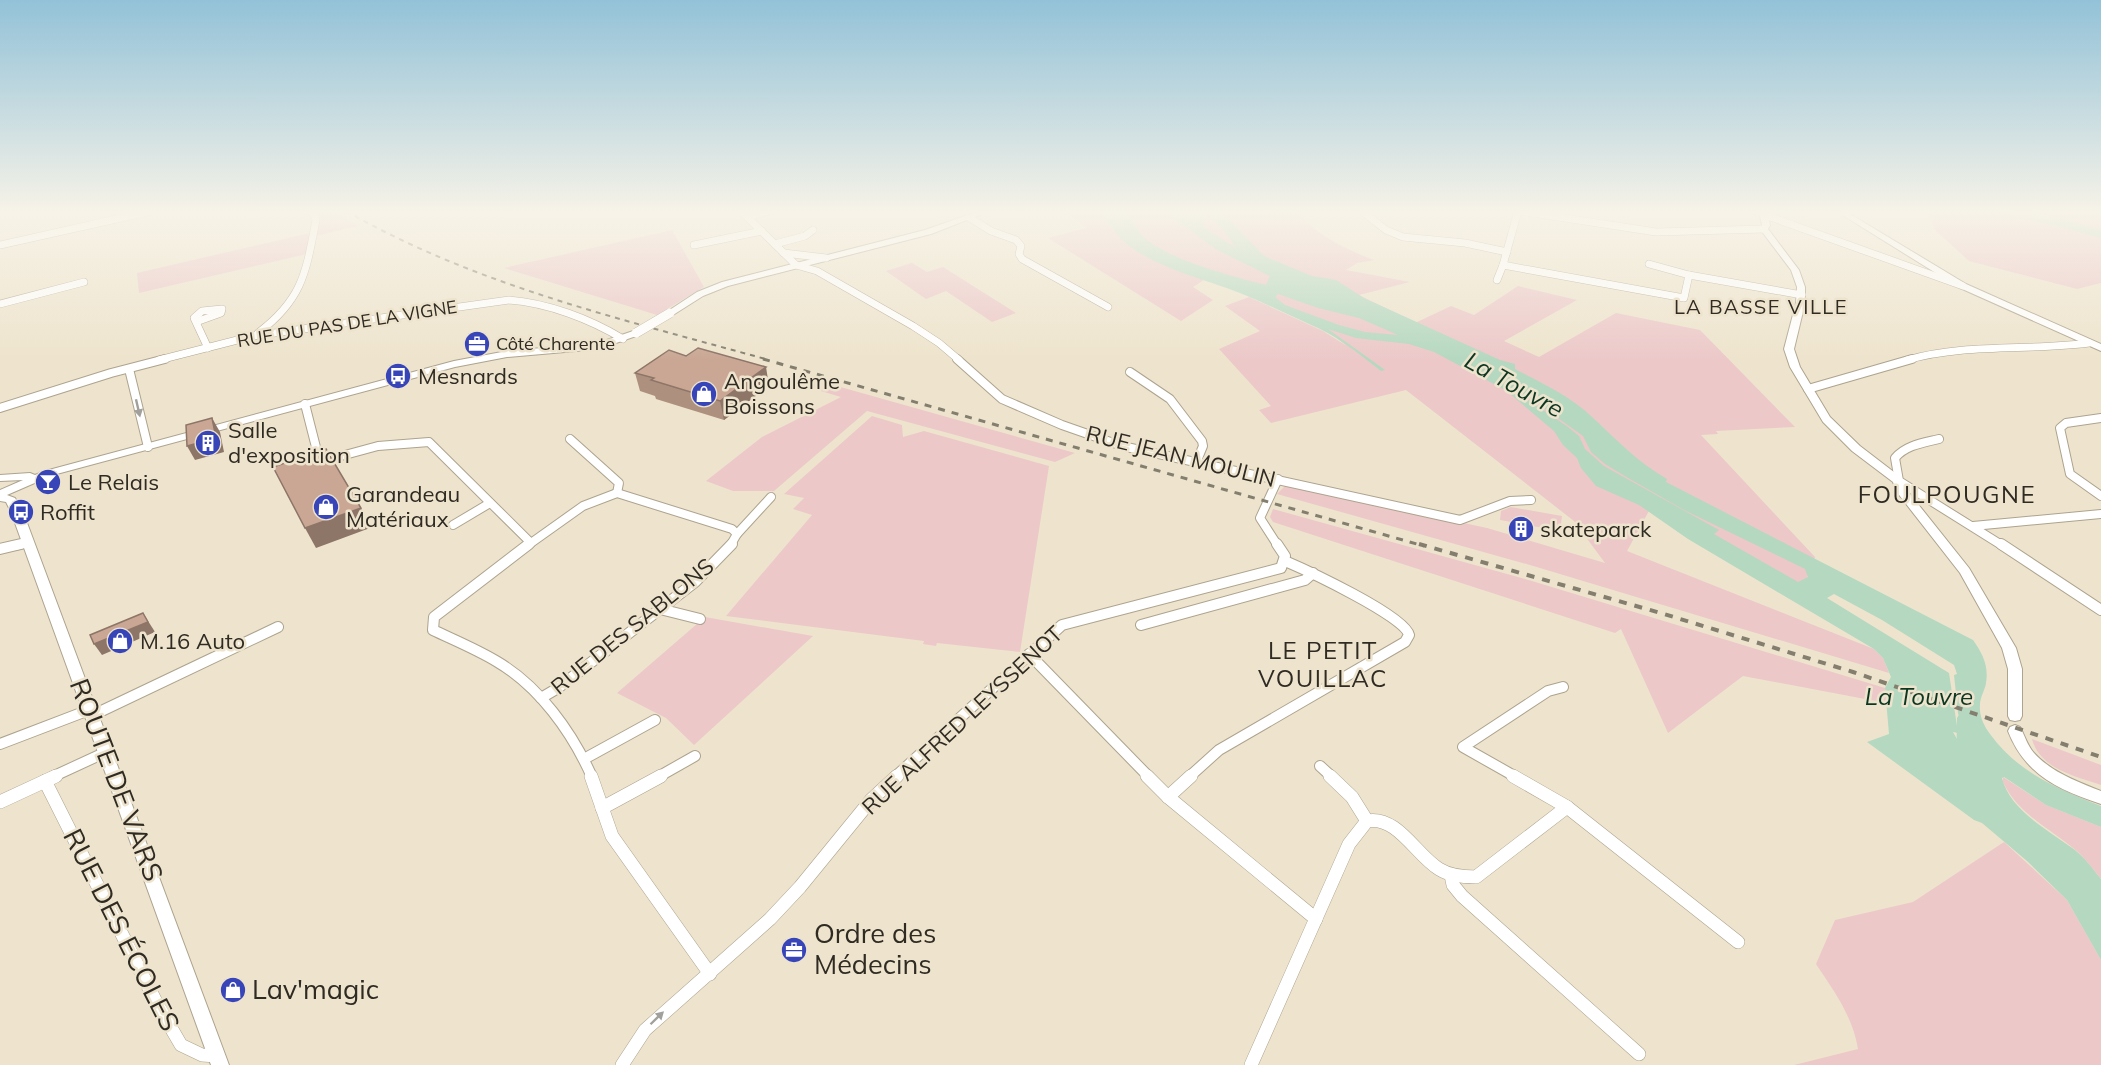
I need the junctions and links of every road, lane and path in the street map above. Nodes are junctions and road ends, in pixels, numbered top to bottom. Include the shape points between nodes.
1 (308, 261) edge
2 (792, 261) edge
3 (814, 261) edge
4 (1025, 261) edge
5 (1504, 261) edge
6 (1788, 261) edge
7 (1893, 261) edge
8 (1922, 261) edge
9 (1649, 264) dead end
10 (796, 265) junction
11 (1503, 265) junction
12 (1689, 274) junction
13 (1497, 280) dead end
14 (84, 282) dead end
15 (1963, 286) junction
16 (1802, 295) junction
17 (0, 304) edge
18 (1108, 307) dead end
19 (196, 322) dead end
20 (253, 336) junction
21 (623, 339) junction
22 (2089, 343) junction
23 (208, 348) junction
24 (2101, 348) edge
25 (129, 369) junction
26 (1130, 372) dead end
27 (1808, 389) junction
28 (306, 404) junction
29 (0, 408) edge
30 (2101, 418) edge
31 (570, 439) dead end
32 (1939, 439) dead end
33 (148, 447) junction
34 (1196, 463) junction
35 (1880, 467) junction
36 (1896, 467) junction
37 (2, 474) edge
38 (1278, 479) junction
39 (1899, 481) junction
40 (9, 490) edge
41 (617, 493) junction
42 (2101, 496) edge
43 (771, 497) dead end
44 (1531, 501) dead end
45 (490, 503) junction
46 (2101, 514) edge
47 (453, 525) dead end
48 (1973, 526) junction
49 (737, 534) junction
50 (28, 543) junction
51 (531, 543) junction
52 (0, 549) edge
53 (1285, 561) junction
54 (1313, 573) junction
55 (2099, 607) edge
56 (660, 609) junction
57 (700, 619) dead end
58 (1141, 626) dead end
59 (278, 627) dead end
60 (1029, 654) junction
61 (1563, 687) dead end
62 (541, 698) junction
63 (90, 713) junction
64 (655, 720) dead end
65 (0, 744) edge
66 (104, 753) junction
67 (695, 756) dead end
68 (584, 759) junction
69 (1320, 766) dead end
70 (45, 781) junction
71 (1168, 796) junction
72 (2101, 798) edge
73 (0, 802) edge
74 (1567, 807) junction
75 (602, 808) junction
76 (1366, 821) junction
77 (1451, 875) junction
78 (1316, 919) junction
79 (1738, 942) dead end
80 (710, 974) junction
81 (1639, 1054) dead end
82 (218, 1061) edge
83 (622, 1065) edge
84 (1251, 1065) edge

1 - 20 street via 290,306
2 - 10 street
3 - 10 street
4 - 18 street
5 - 11 street
6 - 16 street via 1798,274
7 - 15 street
8 - 15 street
9 - 12 street
10 - 21 street, bridge via 720,285
10 - 34 street, RUE JEAN MOULIN via 817,271 914,326 1014,405 1122,446
11 - 12 street via 1684,298
11 - 13 street
12 - 16 street
14 - 17 street
15 - 22 street
16 - 27 street via 1789,353
19 - 23 street
20 - 21 street, RUE DU PAS DE LA VIGNE via 522,300
20 - 23 street, RUE DU PAS DE LA VIGNE
21 - 28 street via 593,347 475,359
22 - 24 street
22 - 27 street via 1919,357
23 - 25 street, RUE DU PAS DE LA VIGNE
25 - 29 street, RUE DU PAS DE LA VIGNE
25 -> 33 street
26 - 34 street via 1170,399 1202,441
27 - 35 street via 1820,412
28 - 33 street
28 - 45 street via 319,459 378,446 429,442
30 - 42 street via 2066,423 2060,428 2070,474
31 - 41 street via 619,483
32 - 36 street via 1902,450 1895,458
33 - 40 street via 50,474
34 - 38 street, RUE JEAN MOULIN
35 - 36 street
35 - 39 street
36 - 39 street
37 - 40 street
38 - 44 street, RUE JEAN MOULIN via 1460,520 1510,501
38 - 53 street via 1260,518
39 - 48 street
39 - 72 street via 1900,489 1965,571 2002,635 2014,662 2015,724 2022,751 2059,780
40 - 50 street, ROUTE DE VARS
41 - 49 street, RUE DES SABLONS
41 - 51 street, RUE DES SABLONS via 571,514
43 - 49 street
45 - 47 street
45 - 51 street
46 - 48 street
48 - 55 street
49 - 56 street, RUE DES SABLONS via 735,541 695,582
50 - 52 street
50 - 63 street, ROUTE DE VARS
51 - 62 street, RUE DES SABLONS via 435,617 432,624 433,630 496,661
53 - 54 street
53 - 60 street, RUE ALFRED LEYSSENOT via 1281,568 1268,573 1062,625
54 - 58 street via 1305,580
54 - 71 street via 1402,623 1409,636 1405,642 1219,750
56 - 57 street
56 - 62 street, RUE DES SABLONS
59 - 63 street
60 - 71 street
60 - 80 street, RUE ALFRED LEYSSENOT via 871,800 800,887
61 - 74 street via 1548,691 1463,747
62 - 68 street, RUE DES SABLONS
63 - 65 street
63 - 66 street, ROUTE DE VARS
64 - 68 street
66 - 70 street
66 - 82 street, ROUTE DE VARS
67 - 75 street
68 - 75 street, RUE DES SABLONS
69 - 76 street via 1352,797
70 - 73 street
70 - 82 street, RUE DES ÉCOLES via 181,1045
71 - 78 street
74 - 77 street via 1476,877
74 - 79 street
75 - 80 street, RUE DES SABLONS via 612,836
76 - 77 street via 1388,823 1440,870
76 - 78 street via 1349,844
77 - 81 street via 1462,896
78 - 84 street
83 -> 80 street, RUE ALFRED LEYSSENOT via 645,1030

